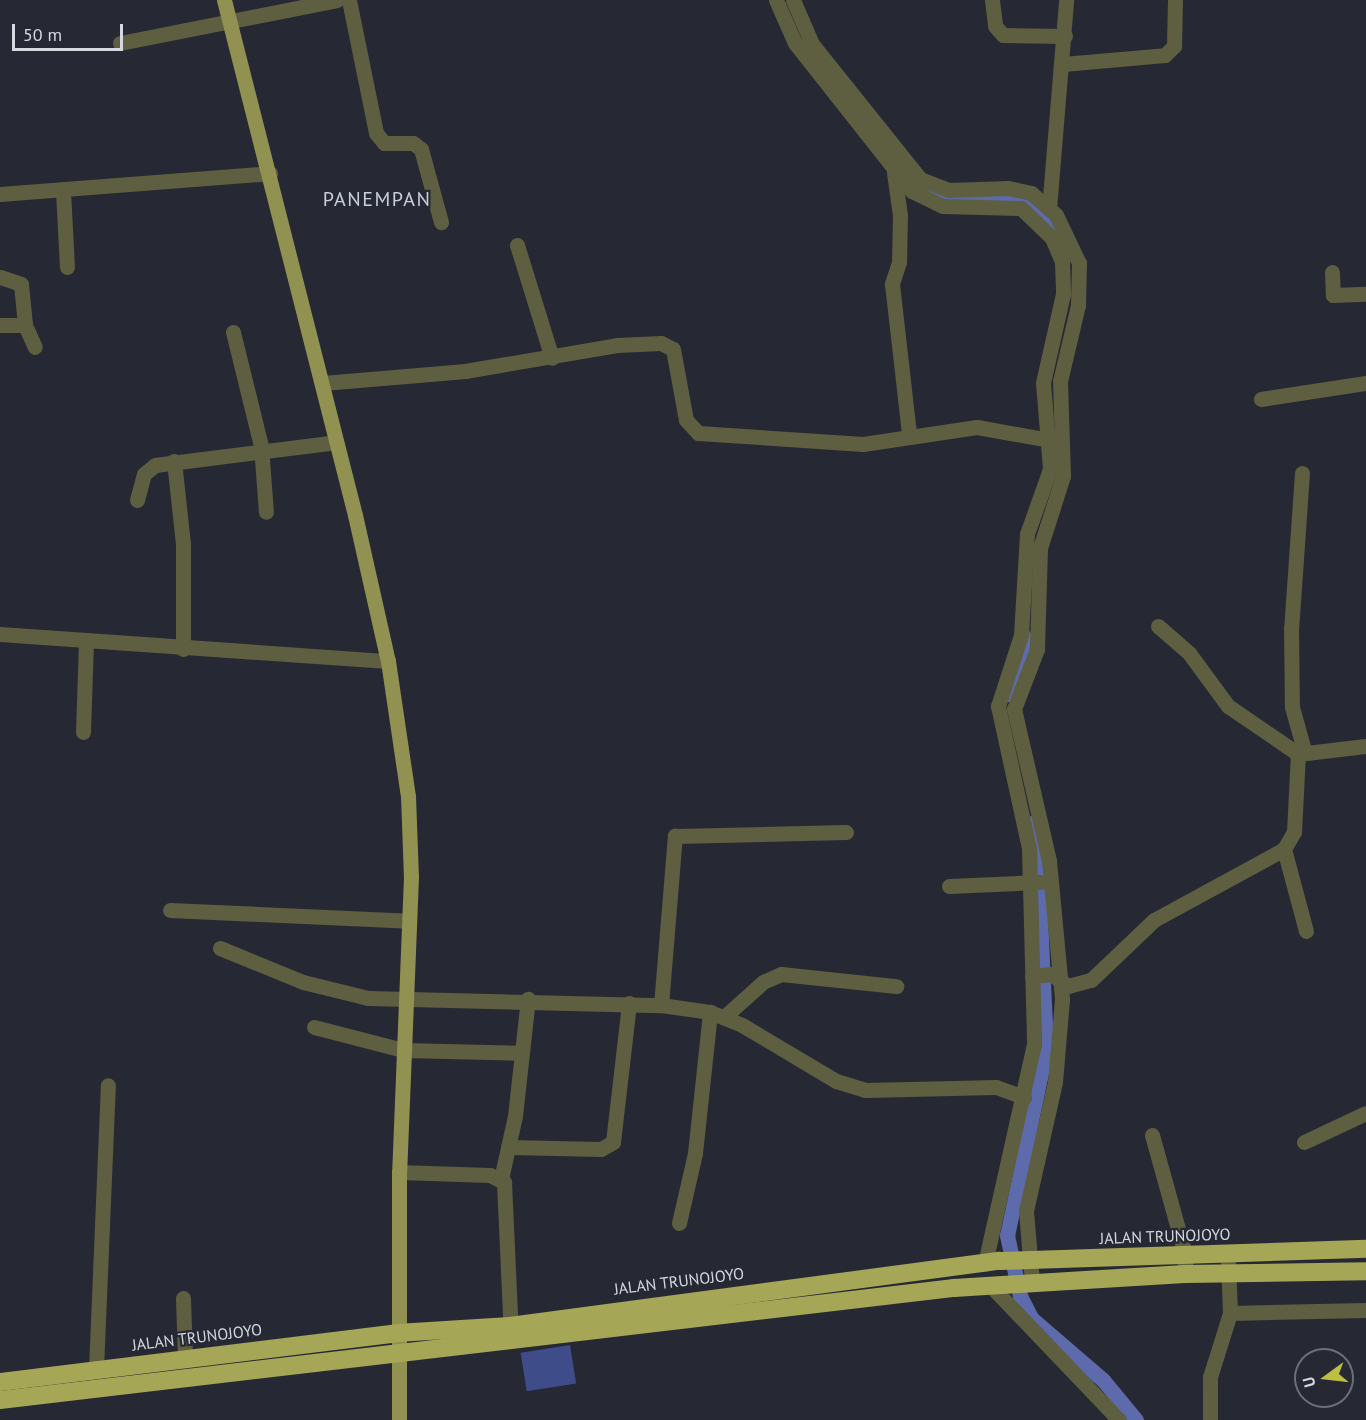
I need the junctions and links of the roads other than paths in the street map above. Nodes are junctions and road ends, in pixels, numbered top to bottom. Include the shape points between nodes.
1 (224, 0) edge
2 (337, 0) edge
3 (349, 0) edge
4 (776, 0) edge
5 (793, 0) edge
6 (992, 0) edge
7 (1066, 0) edge
8 (1174, 0) edge
9 (229, 20) junction
10 (1065, 36) junction
11 (120, 43) dead end
12 (1063, 64) junction
13 (846, 101) junction
14 (270, 173) junction
15 (894, 173) junction
16 (63, 191) junction
17 (0, 195) edge
18 (1049, 218) junction
19 (441, 222) dead end
20 (517, 245) dead end
21 (67, 267) dead end
22 (1332, 272) dead end
23 (0, 277) edge
24 (1366, 294) edge
25 (0, 325) edge
26 (25, 325) junction
27 (233, 332) dead end
28 (35, 347) dead end
29 (552, 358) junction
30 (323, 382) junction
31 (1366, 383) edge
32 (1261, 399) dead end
33 (909, 434) junction
34 (1054, 441) junction
35 (336, 442) junction
36 (261, 453) junction
37 (174, 461) junction
38 (1302, 473) dead end
39 (136, 500) dead end
40 (266, 512) dead end
41 (1158, 626) dead end
42 (0, 634) edge
43 (86, 640) junction
44 (183, 649) junction
45 (388, 661) junction
46 (1006, 708) junction
47 (83, 732) dead end
48 (1366, 746) edge
49 (1301, 752) junction
50 (846, 832) dead end
51 (1286, 855) junction
52 (1040, 882) junction
53 (949, 886) dead end
54 (170, 910) dead end
55 (409, 921) junction
56 (1306, 931) dead end
57 (220, 948) dead end
58 (1046, 977) junction
59 (896, 986) dead end
60 (405, 997) junction
61 (528, 999) junction
62 (628, 1003) junction
63 (661, 1005) junction
64 (717, 1014) junction
65 (314, 1027) dead end
66 (403, 1050) junction
67 (522, 1053) junction
68 (108, 1085) dead end
69 (1024, 1097) junction
70 (1366, 1113) edge
71 (1152, 1135) dead end
72 (1304, 1142) dead end
73 (508, 1147) junction
74 (399, 1172) junction
75 (501, 1179) junction
76 (679, 1223) dead end
77 (1366, 1250) edge
78 (1228, 1253) junction
79 (1185, 1254) junction
80 (1025, 1260) junction
81 (993, 1262) junction
82 (1366, 1270) edge
83 (1185, 1274) junction
84 (1227, 1274) junction
85 (1029, 1283) junction
86 (998, 1285) junction
87 (782, 1288) junction
88 (183, 1298) dead end
89 (608, 1310) junction
90 (784, 1310) junction
91 (1366, 1310) edge
92 (1230, 1313) junction
93 (607, 1332) junction
94 (397, 1333) junction
95 (511, 1333) junction
96 (398, 1352) junction
97 (185, 1357) junction
98 (96, 1369) junction
99 (0, 1382) edge
100 (0, 1400) edge
101 (399, 1420) edge
102 (1119, 1420) edge
103 (1210, 1420) edge

1 - 9 main road
2 - 9 street
3 - 19 street via 376,134 384,144 413,143 421,148
4 - 13 street via 789,33
5 - 13 street
6 - 10 street via 995,26 1003,34
7 - 10 street
8 - 12 street via 1174,46 1165,55
9 - 11 street
9 - 14 main road
10 - 12 street
12 - 18 street
13 - 15 street
13 - 18 street via 920,179 948,190 1021,189
14 - 16 street
14 - 30 main road
15 - 18 street via 933,204 1021,208
15 - 33 street via 899,262 892,284
16 - 17 street
16 - 21 street
18 - 34 street via 1064,280 1044,371
20 - 29 street
22 - 24 street via 1333,295
23 - 26 street via 21,284
25 - 26 street
26 - 28 street
27 - 36 street
29 - 30 street via 454,373
29 - 33 street via 617,345 668,345 686,420 698,433 863,444
30 - 35 main road
31 - 32 street
33 - 34 street via 989,427
34 - 46 street via 1050,469 1026,543 1022,665
35 - 36 street
35 - 45 main road
36 - 37 street
36 - 40 street
37 - 39 street via 149,468
37 - 44 street via 183,544
38 - 49 street via 1291,629 1292,707
41 - 49 street via 1189,653 1204,680 1228,706
42 - 43 street
43 - 44 street
43 - 47 street
44 - 45 street
45 - 55 main road via 412,839
46 - 52 street
46 - 52 street
48 - 49 street
49 - 51 street via 1294,832
50 - 63 street via 677,835
51 - 56 street
51 - 58 street via 1154,920 1091,980 1073,986
52 - 53 street
52 - 58 street
52 - 58 street
54 - 55 street
55 - 60 main road
57 - 60 street via 352,996
58 - 69 street
58 - 80 street via 1057,1074 1026,1211
59 - 64 street via 781,974
60 - 61 street
60 - 66 main road
61 - 62 street
61 - 67 street
62 - 63 street
62 - 73 street via 613,1142 601,1149
63 - 64 street
64 - 69 street via 836,1081 865,1090 996,1087
64 - 76 street via 695,1153
65 - 66 street
66 - 67 street
66 - 74 main road
67 - 73 street
68 - 98 street
69 - 81 street
70 - 72 street
71 - 79 street
73 - 75 street
74 - 75 street
74 - 94 main road
75 - 95 street
77 - 78 highway, JALAN TRUNOJOYO
78 - 79 highway, JALAN TRUNOJOYO
78 - 84 street
79 - 80 highway, JALAN TRUNOJOYO
79 - 83 street
80 - 81 highway, JALAN TRUNOJOYO
80 - 85 street
81 - 87 highway, JALAN TRUNOJOYO
82 - 84 highway, JALAN TRUNOJOYO
83 - 84 highway, JALAN TRUNOJOYO
83 - 85 highway, JALAN TRUNOJOYO
84 - 92 street
85 - 86 highway, JALAN TRUNOJOYO
86 - 90 highway, JALAN TRUNOJOYO
86 - 102 street
87 - 89 highway, JALAN TRUNOJOYO
87 - 90 highway
88 - 97 street
89 - 93 street
89 - 95 highway, JALAN TRUNOJOYO
90 - 93 highway, JALAN TRUNOJOYO
91 - 92 street
92 - 103 street via 1210,1377
93 - 95 highway, JALAN TRUNOJOYO
94 - 95 highway, JALAN TRUNOJOYO
94 - 96 main road
94 - 97 highway, JALAN TRUNOJOYO
95 - 96 highway, JALAN TRUNOJOYO
96 - 100 highway, JALAN TRUNOJOYO
96 - 101 main road
97 - 98 highway, JALAN TRUNOJOYO
98 - 99 highway, JALAN TRUNOJOYO

